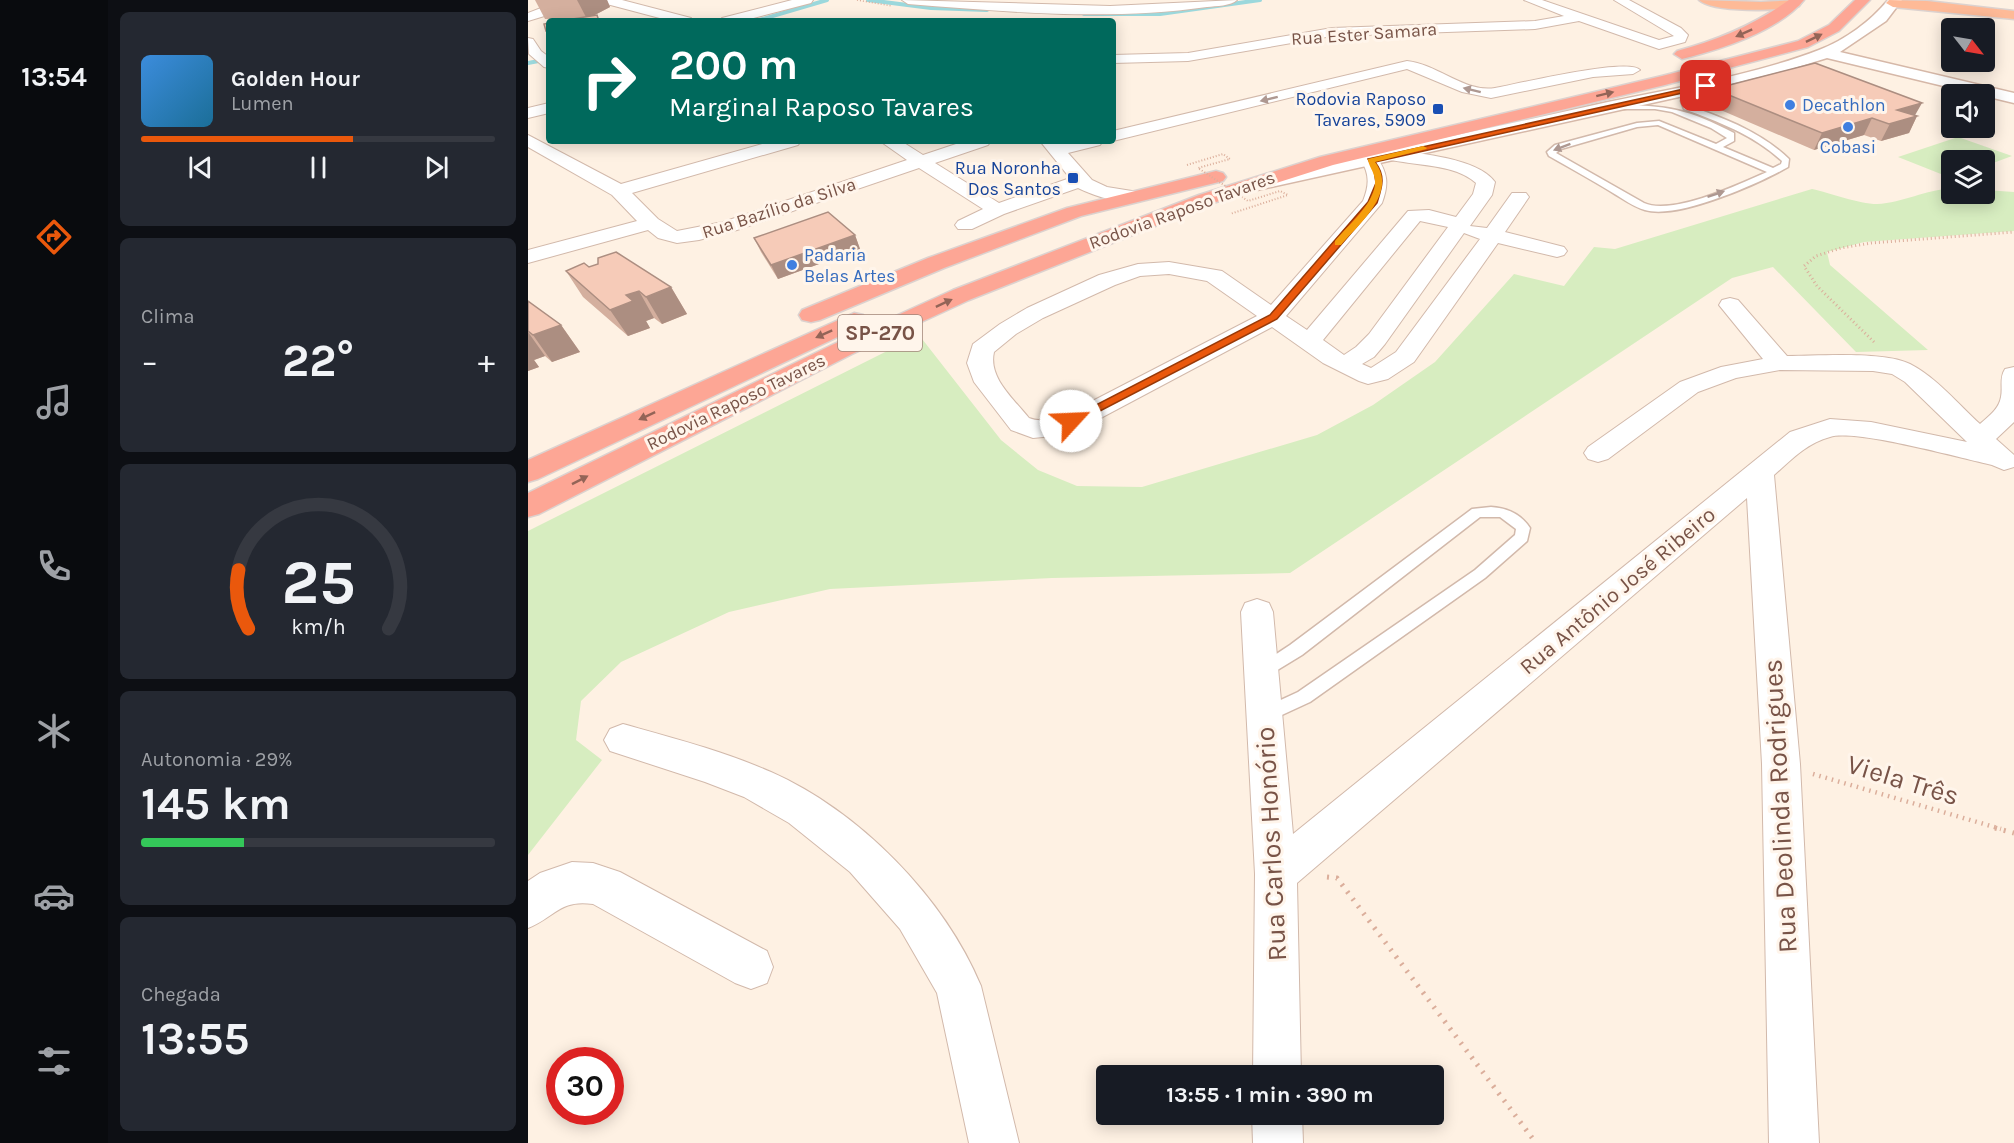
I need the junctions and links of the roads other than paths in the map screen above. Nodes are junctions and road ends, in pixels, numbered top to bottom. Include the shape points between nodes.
1 (563, 0) edge
2 (607, 0) edge
3 (807, 0) edge
4 (908, 0) edge
5 (1231, 0) edge
6 (1530, 0) edge
7 (1620, 0) edge
8 (1706, 0) edge
9 (1863, 0) edge
10 (1970, 0) edge
11 (1795, 1) edge
12 (1894, 2) edge
13 (955, 9) edge
14 (2014, 9) edge
15 (1025, 16) dead end
16 (528, 17) edge
17 (1581, 17) junction
18 (675, 18) edge
19 (738, 18) edge
20 (1811, 22) dead end
21 (1221, 42) dead end
22 (1236, 49) junction
23 (1826, 53) junction
24 (1116, 59) edge
25 (1652, 66) dead end
26 (1633, 70) junction
27 (1688, 90) junction
28 (2014, 98) edge
29 (1609, 107) junction
30 (1116, 135) edge
31 (565, 144) dead end
32 (782, 144) edge
33 (894, 144) edge
34 (973, 144) edge
35 (1054, 145) edge
36 (534, 147) edge
37 (1717, 147) junction
38 (1393, 155) junction
39 (922, 160) junction
40 (1370, 160) junction
41 (1775, 172) junction
42 (1247, 178) junction
43 (1084, 182) junction
44 (619, 191) junction
45 (1131, 196) junction
46 (1519, 197) dead end
47 (997, 210) junction
48 (1074, 212) junction
49 (651, 223) junction
50 (965, 225) dead end
51 (1460, 226) junction
52 (1493, 236) junction
53 (1557, 251) dead end
54 (528, 257) edge
55 (1730, 305) dead end
56 (1273, 317) junction
57 (794, 322) dead end
58 (1309, 342) junction
59 (1780, 363) junction
60 (1344, 365) junction
61 (2014, 374) edge
62 (656, 387) dead end
63 (528, 447) edge
64 (1598, 453) dead end
65 (1999, 456) edge
66 (1759, 470) junction
67 (528, 472) edge
68 (528, 506) edge
69 (1257, 612) dead end
70 (1261, 673) junction
71 (1264, 715) junction
72 (623, 740) dead end
73 (1276, 874) junction
74 (528, 907) edge
75 (751, 967) dead end
76 (1277, 1065) edge
77 (1277, 1125) edge
78 (994, 1143) edge
79 (1278, 1143) edge
80 (1794, 1143) edge

1 - 16 street
2 - 18 street
3 - 19 street
4 - 13 street
5 - 13 street via 1143,10
6 - 17 street
7 - 17 street via 1676,31 1680,39 1659,45 1641,44
8 - 11 highway via 1740,6
42 -> 9 highway, Rodovia Raposo Tavares / SP-270 via 1803,44 1834,28
10 - 14 highway
11 -> 20 highway via 1769,21 1670,61 1790,35
12 - 14 highway
12 - 23 main road via 1865,30
13 - 15 street
17 - 22 street, Rua Ester Samara via 1535,25 1332,33
21 - 22 street
22 - 24 street, Rua Ester Samara via 1169,59
23 - 27 main road
23 - 28 main road
25 - 26 highway, Rodovia Raposo Tavares / SP-270
26 -> 30 street via 1593,73 1491,93 1467,89 1416,66 1407,66
26 - 42 highway, Rodovia Raposo Tavares / SP-270 via 1525,94
27 - 29 main road
27 - 41 lane via 1687,107 1746,132 1778,152 1786,161
29 - 37 lane via 1655,107 1682,113 1731,135 1731,139
29 - 38 main road
31 - 36 street
32 - 44 street
33 - 39 street
34 - 39 street, Rua Bazílio da Silva
35 - 43 street
36 - 44 street, Rua Bazílio da Silva
37 - 41 lane
37 -> 41 lane via 1667,124 1653,123 1551,152 1655,210 1682,206
38 - 40 main road
38 - 51 street via 1470,170 1482,176 1486,182 1482,195
39 - 47 street
39 - 49 street, Rua Bazílio da Silva via 699,234 677,237 665,234
40 - 42 main road
40 - 56 street via 1380,183 1372,203
42 - 45 highway
42 -> 67 highway, Rodovia Raposo Tavares / SP-270 via 1034,242 780,353
68 -> 42 highway, Rodovia Raposo Tavares / SP-270 via 961,295
43 - 45 street via 1103,192
43 - 47 street
43 - 48 street via 1082,199
44 - 49 street, Rua Bazílio da Silva
45 - 48 highway
46 - 52 street
47 - 50 street
48 - 57 highway
49 - 54 street
51 - 52 street
51 - 58 street via 1415,215
51 - 60 street via 1377,339
52 - 53 street
52 - 60 street via 1405,357 1379,374 1368,376
55 - 59 street
56 - 56 street via 1214,276 1169,268 1138,270 1035,313 982,349 979,363 987,382 1020,424 1033,430 1053,428 1088,414
56 - 58 street
58 - 60 street
59 - 64 street via 1730,372 1689,387
59 - 65 street via 1879,364 1899,368 1914,377
61 - 65 street via 2014,398
62 - 63 highway
65 - 66 street, Rua Antônio José Ribeiro via 1871,430 1830,427 1800,438
66 - 73 street, Rua Antônio José Ribeiro
66 - 80 street, Rua Deolinda Rodrigues via 1781,764
69 - 70 street, Rua Carlos Honório
70 - 71 street, Rua Carlos Honório
70 - 71 lane via 1477,512 1496,510 1524,528 1522,537 1480,574 1304,697
71 - 73 street, Rua Carlos Honório
72 - 78 street via 758,785 803,810 871,866 915,914 958,986
73 - 76 street, Rua Carlos Honório
74 - 75 street via 555,886 585,881
77 - 79 street

